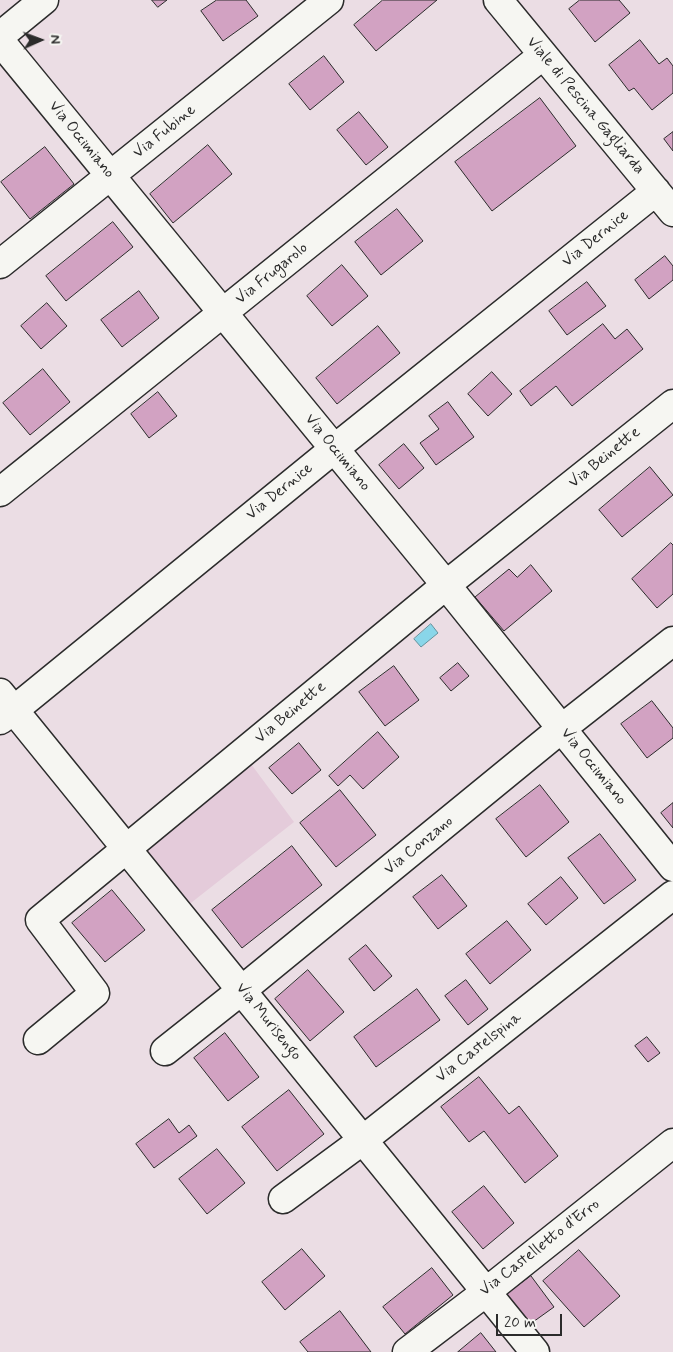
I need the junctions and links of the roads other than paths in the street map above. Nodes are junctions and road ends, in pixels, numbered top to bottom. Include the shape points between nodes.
1 (44, 0) edge
2 (329, 0) edge
3 (498, 0) edge
4 (0, 36) edge
5 (0, 41) edge
6 (543, 55) junction
7 (111, 176) junction
8 (665, 202) edge
9 (0, 264) edge
10 (223, 313) junction
11 (673, 404) edge
12 (334, 449) junction
13 (0, 492) edge
14 (446, 585) junction
15 (673, 642) edge
16 (5, 708) edge
17 (561, 729) junction
18 (126, 849) junction
19 (673, 867) edge
20 (673, 895) edge
21 (242, 990) junction
22 (38, 1040) dead end
23 (165, 1051) dead end
24 (363, 1140) junction
25 (673, 1143) edge
26 (283, 1199) dead end
27 (486, 1292) junction
28 (407, 1352) edge
29 (535, 1352) edge

1 - 4 street
2 - 7 street, Via Fubine
3 - 6 street, Viale di Pescina Gagliarda
5 - 7 street, Via Occimiano
6 - 8 street, Viale di Pescina Gagliarda
6 - 10 street, Via Frugarolo
7 - 9 street, Via Fubine
7 - 10 street, Via Occimiano
8 - 12 street, Via Dernice
10 - 12 street, Via Occimiano
10 - 13 street, Via Frugarolo
11 - 14 street, Via Beinette
12 - 14 street, Via Occimiano
12 - 16 street, Via Dernice
14 - 17 street, Via Occimiano
14 - 18 street, Via Beinette
15 - 17 street, Via Conzano
16 - 18 street, Via Murisengo
17 - 19 street, Via Occimiano
17 - 21 street, Via Conzano
18 - 21 street, Via Murisengo
18 - 22 street, Via Beinette via 40,920 95,993
20 - 24 street, Via Castelspina
21 - 23 street, Via Conzano
21 - 24 street, Via Murisengo
24 - 26 street, Via Castelspina
24 - 27 street, Via Murisengo
25 - 27 street, Via Castelletto d'Erro
27 - 28 street, Via Castelletto d'Erro
27 - 29 street, Via Murisengo

